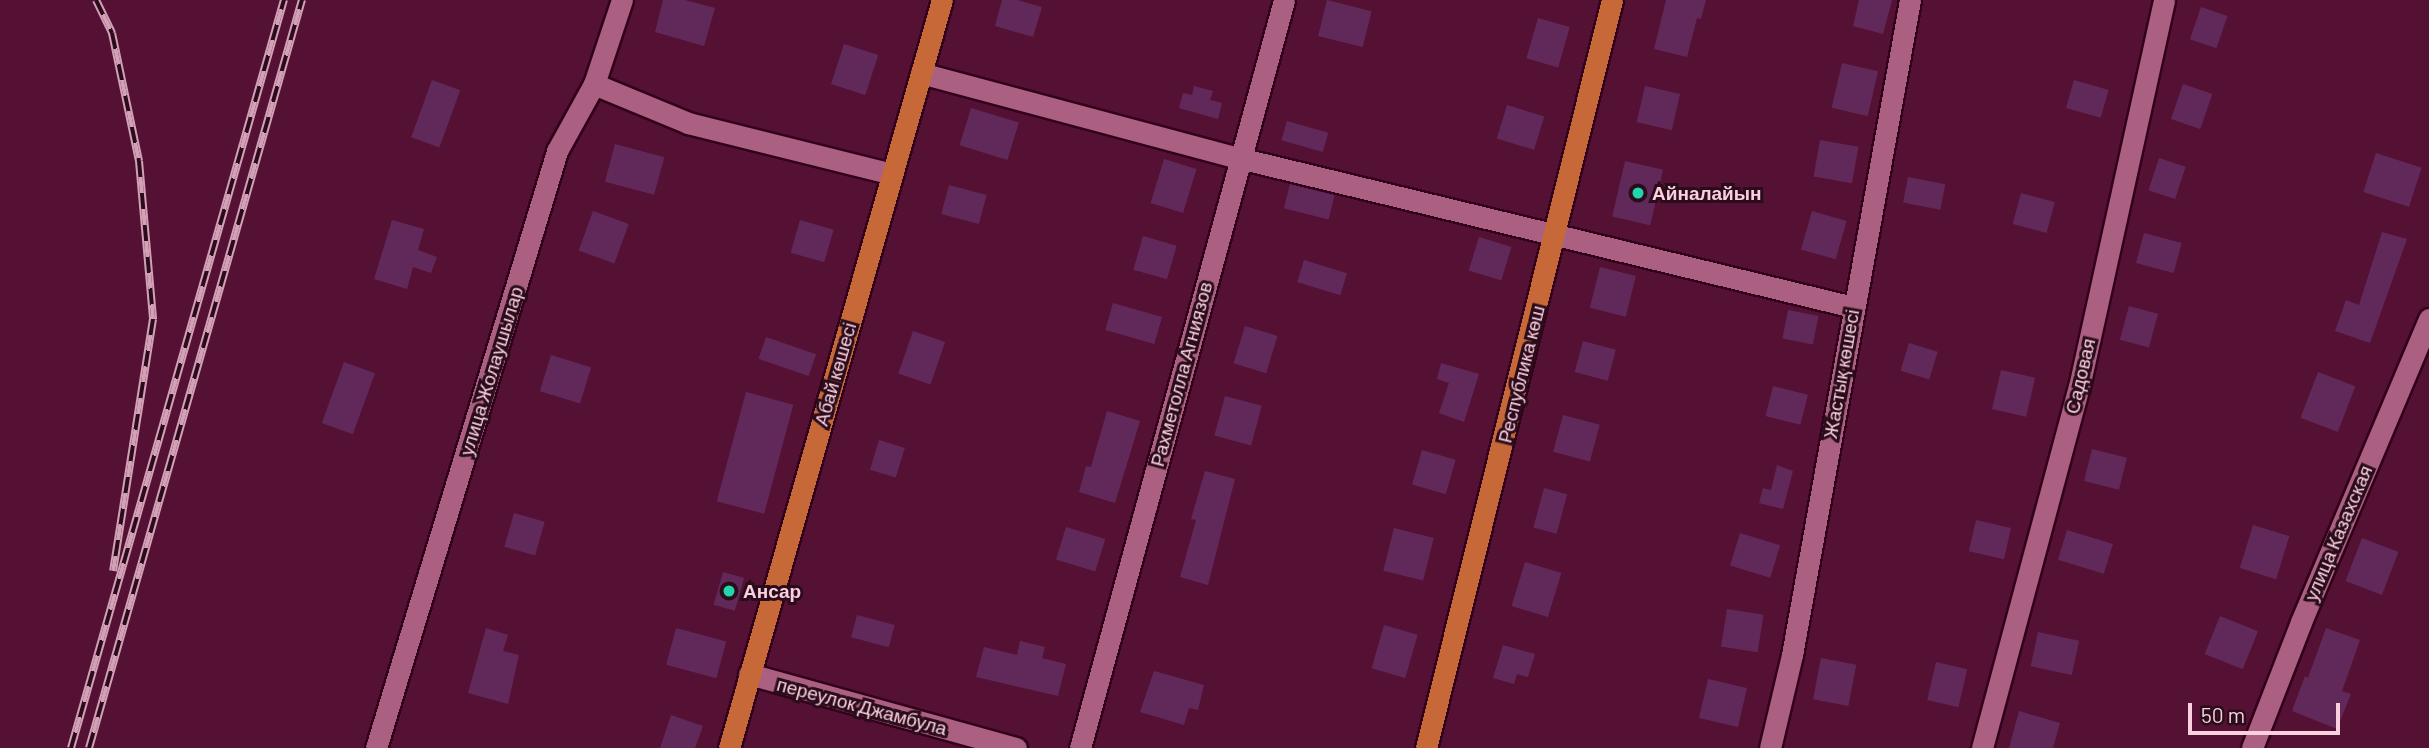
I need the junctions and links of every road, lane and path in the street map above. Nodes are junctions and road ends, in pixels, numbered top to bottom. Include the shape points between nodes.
1 (622, 0) edge
2 (942, 0) edge
3 (1284, 0) edge
4 (1612, 0) edge
5 (1910, 0) edge
6 (2164, 0) edge
7 (921, 73) junction
8 (594, 84) junction
9 (1239, 158) junction
10 (892, 174) junction
11 (1556, 237) junction
12 (1853, 307) junction
13 (2429, 319) edge
14 (749, 674) junction
15 (376, 748) edge
16 (729, 748) edge
17 (1016, 748) edge
18 (1080, 748) edge
19 (1426, 748) edge
20 (1770, 748) edge
21 (1982, 748) edge
22 (2252, 748) edge

1 - 8 street, улица Жолаушылар
2 - 7 main road, Абай көшесі
3 - 9 street, Рахметолла Агниязов
4 - 11 main road, Республика көш
5 - 12 street, Жастық көшесі
6 - 21 street, Садовая via 2079,387
7 - 9 street
7 - 10 main road, Абай көшесі
8 - 10 street via 688,123
8 - 15 street, улица Жолаушылар via 557,151
9 - 11 street
9 - 18 street, Рахметолла Агниязов
10 - 14 main road, Абай көшесі
11 - 12 street
11 - 19 main road, Республика көш
12 - 20 street, Жастық көшесі via 1792,655
13 - 22 street, улица Казахская
14 - 16 main road, Абай көшесі
14 - 17 street, переулок Джамбула

